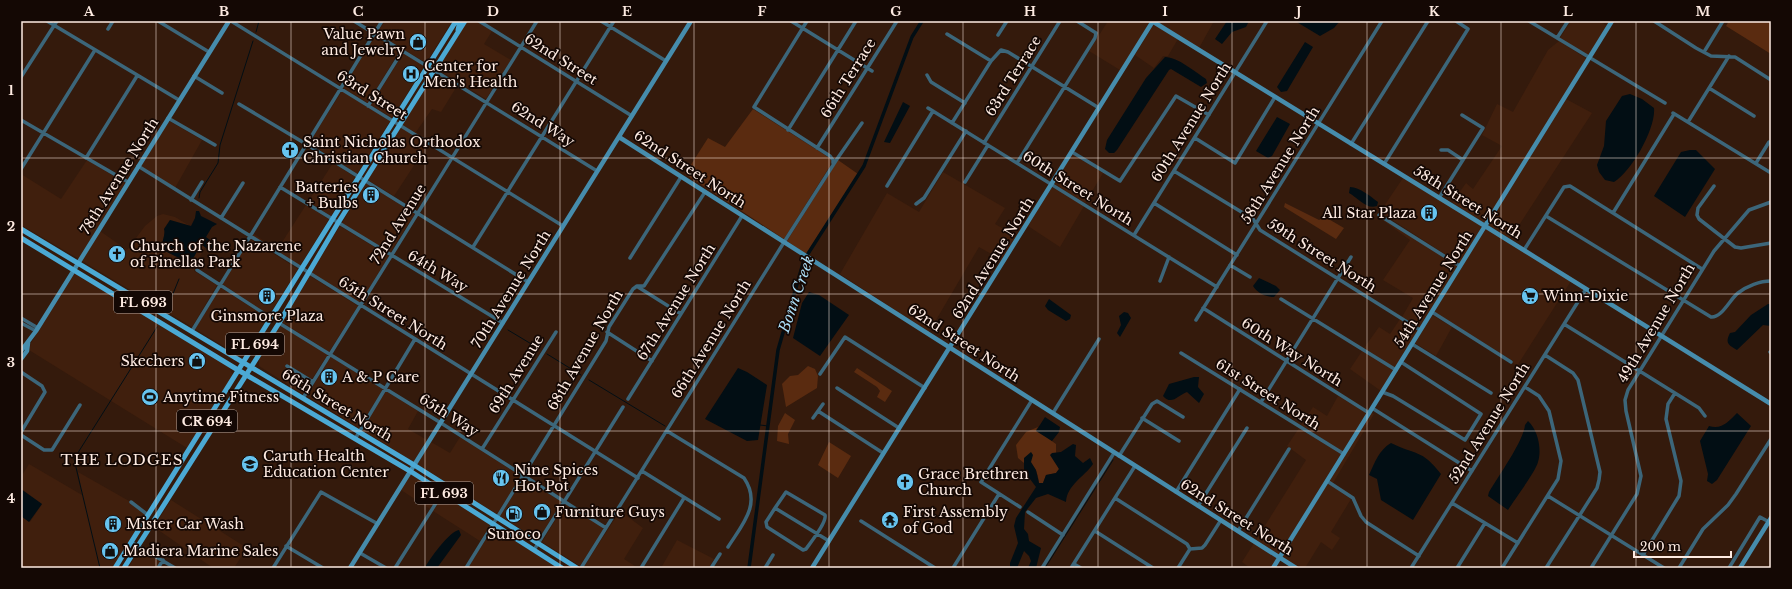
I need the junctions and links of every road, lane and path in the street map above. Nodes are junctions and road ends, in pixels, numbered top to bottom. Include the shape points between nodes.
1 (47, 21) edge
2 (57, 21) edge
3 (113, 21) edge
4 (158, 21) edge
5 (230, 21) edge
6 (354, 21) edge
7 (382, 21) edge
8 (456, 21) edge
9 (460, 21) edge
10 (465, 21) edge
11 (479, 21) edge
12 (537, 21) edge
13 (602, 21) edge
14 (614, 21) edge
15 (691, 21) edge
16 (791, 21) edge
17 (807, 21) edge
18 (856, 21) edge
19 (897, 21) edge
20 (1007, 21) edge
21 (1060, 21) edge
22 (1077, 21) edge
23 (1153, 21) edge
24 (1267, 21) edge
25 (1382, 21) edge
26 (1428, 21) edge
27 (1456, 21) edge
28 (1529, 21) edge
29 (1568, 21) edge
30 (1612, 21) edge
31 (1654, 21) edge
32 (1723, 21) edge
33 (54, 25) junction
34 (610, 26) junction
35 (803, 28) junction
36 (108, 29) dead end
37 (458, 31) junction
38 (375, 33) junction
39 (947, 34) dead end
40 (998, 35) dead end
41 (1557, 38) junction
42 (521, 47) junction
43 (94, 50) junction
44 (403, 50) junction
45 (838, 50) junction
46 (209, 52) junction
47 (1704, 52) junction
48 (1729, 56) junction
49 (1589, 58) junction
50 (666, 61) junction
51 (990, 61) junction
52 (428, 66) junction
53 (1032, 67) junction
54 (867, 68) junction
55 (434, 70) junction
56 (872, 71) dead end
57 (1236, 73) junction
58 (927, 75) dead end
59 (137, 76) junction
60 (194, 76) junction
61 (21, 77) edge
62 (1771, 80) edge
63 (576, 81) junction
64 (1064, 87) junction
65 (1709, 88) junction
66 (341, 89) junction
67 (222, 93) dead end
68 (1275, 97) junction
69 (179, 100) junction
70 (486, 102) junction
71 (965, 103) junction
72 (1665, 103) dead end
73 (239, 104) dead end
74 (368, 106) junction
75 (928, 108) dead end
76 (1099, 108) junction
77 (933, 111) junction
78 (1209, 115) junction
79 (1462, 115) dead end
80 (632, 116) junction
81 (1754, 116) dead end
82 (168, 118) junction
83 (21, 120) edge
84 (393, 121) junction
85 (1688, 122) junction
86 (862, 123) dead end
87 (952, 123) junction
88 (1318, 124) junction
89 (400, 125) junction
90 (788, 130) junction
91 (966, 131) junction
92 (43, 133) junction
93 (542, 136) junction
94 (619, 137) junction
95 (1195, 138) junction
96 (1769, 142) dead end
97 (306, 144) junction
98 (986, 144) junction
99 (1351, 144) junction
100 (215, 145) dead end
101 (817, 148) junction
102 (1441, 150) dead end
103 (1072, 152) junction
104 (452, 157) junction
105 (86, 158) junction
106 (1464, 160) junction
107 (1017, 163) junction
108 (1756, 163) junction
109 (1384, 164) junction
110 (138, 166) junction
111 (832, 166) junction
112 (21, 168) edge
113 (597, 171) junction
114 (1174, 171) junction
115 (1771, 173) edge
116 (359, 177) junction
117 (681, 177) junction
118 (366, 181) junction
119 (128, 182) junction
120 (202, 182) dead end
121 (965, 182) dead end
122 (243, 183) dead end
123 (1051, 184) junction
124 (887, 186) dead end
125 (1714, 186) dead end
126 (280, 187) junction
127 (507, 192) junction
128 (705, 192) junction
129 (1440, 198) junction
130 (191, 200) junction
131 (1771, 202) edge
132 (916, 204) dead end
133 (1154, 204) junction
134 (1612, 213) junction
135 (417, 214) junction
136 (1379, 215) dead end
137 (742, 216) junction
138 (1546, 216) junction
139 (221, 218) junction
140 (332, 219) junction
141 (338, 223) junction
142 (1256, 225) junction
143 (563, 226) junction
144 (1486, 226) junction
145 (21, 229) edge
146 (1134, 235) junction
147 (249, 236) junction
148 (21, 238) edge
149 (1723, 238) junction
150 (784, 242) junction
151 (1771, 243) edge
152 (473, 247) junction
153 (1524, 250) junction
154 (1237, 255) junction
155 (391, 256) junction
156 (1169, 257) junction
157 (1351, 257) dead end
158 (630, 258) dead end
159 (78, 264) junction
160 (1230, 265) junction
161 (1460, 266) junction
162 (302, 269) junction
163 (1702, 269) junction
164 (74, 270) junction
165 (197, 270) dead end
166 (309, 273) junction
167 (1250, 277) dead end
168 (1338, 278) junction
169 (1160, 281) dead end
170 (1771, 281) edge
171 (528, 282) junction
172 (220, 284) junction
173 (637, 286) junction
174 (1217, 286) junction
175 (1586, 289) junction
176 (1282, 299) dead end
177 (1683, 300) junction
178 (360, 305) junction
179 (1203, 308) junction
180 (1432, 312) junction
181 (681, 314) junction
182 (21, 318) edge
183 (271, 318) junction
184 (1312, 318) junction
185 (1196, 320) dead end
186 (279, 323) junction
187 (503, 323) junction
188 (21, 324) edge
189 (1564, 324) junction
190 (37, 330) junction
191 (1420, 330) junction
192 (192, 332) junction
193 (556, 332) dead end
194 (607, 332) junction
195 (1660, 335) junction
196 (415, 339) junction
197 (1099, 339) dead end
198 (28, 344) junction
199 (1412, 344) junction
200 (950, 347) junction
201 (21, 351) edge
202 (1181, 353) dead end
203 (330, 354) junction
204 (1545, 355) junction
205 (21, 359) edge
206 (652, 361) junction
207 (1286, 361) junction
208 (1400, 362) junction
209 (1511, 362) dead end
210 (243, 363) junction
211 (287, 366) dead end
212 (251, 368) junction
213 (238, 370) junction
214 (1396, 370) junction
215 (1639, 370) junction
216 (21, 372) edge
217 (471, 374) junction
218 (820, 374) dead end
219 (246, 375) junction
220 (313, 382) junction
221 (1525, 387) junction
222 (837, 388) dead end
223 (924, 388) junction
224 (385, 389) junction
225 (1240, 390) junction
226 (1382, 392) junction
227 (1491, 393) dead end
228 (1674, 393) junction
229 (303, 398) junction
230 (628, 399) dead end
231 (513, 400) junction
232 (1032, 400) junction
233 (1260, 402) junction
234 (823, 404) dead end
235 (1771, 404) edge
236 (80, 405) dead end
237 (623, 407) dead end
238 (818, 411) junction
239 (1370, 411) junction
240 (1053, 413) junction
241 (1705, 416) dead end
242 (1183, 417) dead end
243 (813, 418) dead end
244 (1142, 418) junction
245 (441, 422) junction
246 (554, 426) junction
247 (899, 428) junction
248 (1247, 428) dead end
249 (667, 431) junction
250 (21, 432) edge
251 (359, 432) junction
252 (21, 435) edge
253 (355, 438) junction
254 (1771, 438) edge
255 (1179, 441) dead end
256 (193, 444) junction
257 (482, 449) junction
258 (1289, 449) dead end
259 (596, 452) junction
260 (883, 453) junction
261 (1114, 453) junction
262 (1344, 454) junction
263 (1119, 456) junction
264 (414, 465) junction
265 (1135, 466) junction
266 (186, 469) junction
267 (410, 471) junction
268 (642, 471) junction
269 (1472, 471) junction
270 (523, 475) junction
271 (638, 478) junction
272 (1327, 481) junction
273 (450, 488) junction
274 (443, 492) junction
275 (1176, 492) junction
276 (999, 494) junction
277 (1548, 496) junction
278 (684, 498) junction
279 (1115, 498) junction
280 (565, 501) junction
281 (131, 502) dead end
282 (1452, 503) junction
283 (1198, 506) junction
284 (1020, 507) dead end
285 (775, 508) junction
286 (1028, 512) dead end
287 (148, 515) junction
288 (1579, 515) junction
289 (497, 518) junction
290 (719, 519) dead end
291 (1221, 520) junction
292 (1770, 520) edge
293 (861, 521) dead end
294 (1485, 523) junction
295 (378, 524) junction
296 (493, 524) junction
297 (606, 528) junction
298 (1094, 531) junction
299 (1238, 531) junction
300 (816, 534) junction
301 (1063, 534) junction
302 (1612, 536) junction
303 (829, 541) junction
304 (131, 542) junction
305 (1518, 543) junction
306 (538, 544) junction
307 (138, 546) junction
308 (286, 546) junction
309 (728, 547) dead end
310 (1190, 549) junction
311 (534, 550) junction
312 (360, 553) junction
313 (720, 554) dead end
314 (773, 555) dead end
315 (1643, 555) junction
316 (1419, 556) junction
317 (1280, 557) junction
318 (163, 560) junction
319 (1074, 564) junction
320 (115, 568) edge
321 (124, 568) edge
322 (158, 568) edge
323 (175, 568) edge
324 (273, 568) edge
325 (323, 568) edge
326 (350, 568) edge
327 (386, 568) edge
328 (395, 568) edge
329 (466, 568) edge
330 (562, 568) edge
331 (576, 568) edge
332 (581, 568) edge
333 (641, 568) edge
334 (711, 568) edge
335 (765, 568) edge
336 (812, 568) edge
337 (936, 568) edge
338 (953, 568) edge
339 (1042, 568) edge
340 (1071, 568) edge
341 (1081, 568) edge
342 (1153, 568) edge
343 (1178, 568) edge
344 (1273, 568) edge
345 (1296, 568) edge
346 (1412, 568) edge
347 (1457, 568) edge
348 (1502, 568) edge
349 (1546, 568) edge
350 (1592, 568) edge
351 (1664, 568) edge
352 (1679, 568) edge
353 (1729, 568) edge
354 (1740, 568) edge

1 - 33 street
2 - 33 street
3 - 36 street
4 - 46 street
5 - 46 street, 78th Avenue North
5 - 66 street, 63rd Street
6 - 38 street, 62nd Way
7 - 38 street
8 - 52 main road, FL 694
9 - 37 main road
10 - 37 main road, FL 694
11 - 42 street, 62nd Street
12 - 42 street, 72nd Avenue
13 - 34 street
14 - 34 street
15 - 50 street, 70th Avenue North
16 - 35 street
17 - 35 street
18 - 45 street
19 - 54 street, 66th Terrace
20 - 40 street
21 - 53 street, 63rd Terrace
22 - 64 street via 1096,33
23 - 57 street, 58th Street North
23 - 76 street, 62nd Avenue North
24 - 57 street, 60th Avenue North
25 - 88 street, 58th Avenue North
26 - 99 street
27 - 109 street via 1468,29
28 - 41 street
29 - 41 street
30 - 49 street, 54th Avenue North
31 - 47 street
32 - 47 street
33 - 43 street
33 - 61 street
34 - 50 street
34 - 63 street
35 - 45 street
35 - 90 street via 754,107
37 - 55 main road, FL 694
38 - 44 street, 62nd Way
38 - 66 street
39 - 51 street
41 - 49 street
42 - 63 street, 62nd Street
42 - 70 street, 72nd Avenue
43 - 59 street
43 - 92 street
44 - 52 street, 62nd Way
44 - 74 street
45 - 54 street
45 - 90 street
46 - 60 street, 78th Avenue North
47 - 48 street via 1711,56
48 - 62 street via 1735,57
48 - 65 street
49 - 72 street
49 - 144 street, 54th Avenue North
50 - 80 street, 70th Avenue North
51 - 53 street via 998,52 1008,52
51 - 71 street
52 - 55 street, 62nd Way
52 - 84 main road, FL 694
53 - 64 street
53 - 98 street, 63rd Terrace
54 - 56 street
54 - 101 street, 66th Terrace
55 - 70 street, 62nd Way
55 - 89 main road, FL 694
57 - 68 street, 58th Street North
57 - 78 street, 60th Avenue North
58 - 71 street via 931,82
59 - 69 street
59 - 105 street
60 - 67 street
60 - 69 street, 78th Avenue North
63 - 80 street, 62nd Street
63 - 93 street
64 - 76 street
64 - 107 street
65 - 81 street
65 - 85 street
66 - 74 street, 63rd Street
66 - 97 street
68 - 88 street, 58th Street North
68 - 95 street via 1235,163
69 - 82 street, 78th Avenue North
70 - 93 street, 62nd Way
70 - 104 street, 72nd Avenue
71 - 87 street
73 - 97 street
74 - 84 street, 63rd Street
75 - 77 street, 60th Street North
76 - 103 street, 62nd Avenue North
77 - 87 street, 60th Street North
77 - 124 street
78 - 95 street, 60th Avenue North
78 - 103 street via 1176,96 1120,181
79 - 106 street via 1483,128
80 - 94 street, 70th Avenue North
82 - 100 street
82 - 110 street, 78th Avenue North
83 - 92 street
84 - 89 street, 63rd Street
84 - 116 main road, FL 694
85 - 108 street
85 - 134 street via 1673,113
86 - 111 street, 66th Avenue North
87 - 91 street, 60th Street North
88 - 99 street, 58th Street North
88 - 142 street, 58th Avenue North
89 - 104 street, 63rd Street
89 - 118 main road, FL 694
90 - 101 street
91 - 98 street, 60th Street North
91 - 132 street via 924,198
92 - 105 street
92 - 112 street
93 - 113 street, 62nd Way
93 - 127 street
94 - 113 street, 70th Avenue North
94 - 117 street, 62nd Street North
95 - 114 street, 60th Avenue North
96 - 108 street
97 - 116 street
97 - 126 street
98 - 107 street, 60th Street North
98 - 121 street, 63rd Terrace
99 - 109 street, 58th Street North
101 - 111 street via 830,156 833,160
102 - 106 street via 1448,150
103 - 123 street, 62nd Avenue North
104 - 127 street, 63rd Street
104 - 135 street, 72nd Avenue
105 - 119 street
106 - 129 street
107 - 123 street, 60th Street North
108 - 115 street
109 - 129 street, 58th Street North
110 - 119 street, 78th Avenue North
110 - 130 street, 65th Street North
111 - 150 street, 66th Avenue North
113 - 143 street, 70th Avenue North
114 - 133 street, 60th Avenue North
114 - 142 street, 59th Street North via 1253,219
116 - 118 street
116 - 140 main road, FL 694
117 - 128 street, 62nd Street North
117 - 158 street
118 - 135 street
118 - 141 main road, FL 694
119 - 159 street, 78th Avenue North
120 - 130 street
122 - 139 street
123 - 146 street, 60th Street North
123 - 200 street, 62nd Avenue North
125 - 149 street via 1698,208 1697,215
126 - 140 street, 64th Way
126 - 147 street
127 - 143 street, 63rd Street
127 - 152 street
128 - 137 street, 62nd Street North
128 - 173 street, 68th Avenue North via 644,286
129 - 144 street, 58th Street North
130 - 139 street, 65th Street North
131 - 149 street, 49th Avenue North via 1749,210
133 - 146 street, 60th Avenue North
133 - 154 street
134 - 138 street via 1570,186 1564,187
134 - 163 street
135 - 152 street
135 - 155 street, 72nd Avenue
136 - 161 street
137 - 150 street, 62nd Street North
137 - 181 street, 67th Avenue North
138 - 153 street
138 - 177 street
139 - 147 street, 65th Street North
140 - 141 street, 64th Way
140 - 162 main road, FL 694
141 - 155 street, 64th Way
141 - 166 main road, FL 694
142 - 154 street, 58th Avenue North
142 - 168 street, 59th Street North via 1260,230
143 - 171 street, 70th Avenue North
144 - 153 street, 58th Street North
144 - 161 street, 54th Avenue North
145 - 159 main road, 66th Street North / FL 693
146 - 156 street, 60th Street North
147 - 162 street, 65th Street North
147 - 172 street
148 - 164 main road, 66th Street North / FL 693
149 - 151 street via 1735,247 1741,248
149 - 163 street, 49th Avenue North
150 - 200 street, 62nd Street North
150 - 249 street, 66th Avenue North
152 - 171 street
153 - 175 street, 58th Street North
154 - 160 street, 58th Avenue North
155 - 178 street, 72nd Avenue
155 - 187 street, 64th Way
156 - 169 street
156 - 174 street, 60th Street North
157 - 168 street
159 - 164 street, 78th Avenue North
159 - 192 main road, 66th Street North / FL 693
160 - 167 street
160 - 174 street, 58th Avenue North
161 - 180 street, 54th Avenue North
162 - 166 street, 65th Street North
162 - 183 main road, FL 694
163 - 177 street, 49th Avenue North
164 - 190 street, 78th Avenue North
164 - 213 main road, 66th Street North / FL 693
165 - 172 street
166 - 178 street, 65th Street North
166 - 186 main road, FL 694
168 - 184 street
168 - 191 street, 59th Street North
170 - 177 street via 1758,283 1739,292 1715,318
171 - 187 street, 70th Avenue North
172 - 183 street
172 - 192 street
173 - 181 street
173 - 194 street, 68th Avenue North
174 - 179 street, 58th Avenue North
175 - 189 street, 52nd Avenue North
175 - 195 street, 58th Street North
176 - 184 street
177 - 195 street, 49th Avenue North
178 - 196 street, 65th Street North
178 - 203 street, 72nd Avenue
179 - 185 street, 58th Avenue North
179 - 207 street, 60th Way North
180 - 191 street, 54th Avenue North
180 - 209 street
181 - 206 street, 67th Avenue North
182 - 190 street
183 - 210 main road, FL 694
184 - 207 street
184 - 214 street
186 - 203 street, 65th Way
186 - 212 main road, FL 694
187 - 217 street, 70th Avenue North
188 - 190 street
189 - 204 street, 52nd Avenue North
189 - 215 street
190 - 198 street, 78th Avenue North
191 - 199 street, 54th Avenue North
192 - 210 main road, 66th Street North / FL 693
193 - 231 street, 69th Avenue
194 - 206 street
194 - 246 street, 68th Avenue North via 606,341
195 - 215 street, 49th Avenue North
195 - 235 street, 58th Street North
196 - 217 street, 65th Street North
196 - 224 street
197 - 240 street
198 - 201 street, 78th Avenue North
198 - 205 street, 78th Avenue North via 27,351
199 - 208 street, 54th Avenue North
199 - 227 street
200 - 223 street, 62nd Avenue North
200 - 232 street, 62nd Street North
202 - 225 street, 61st Street North
203 - 220 street, 72nd Avenue
203 - 224 street, 65th Way
204 - 221 street, 52nd Avenue North
204 - 288 street via 1573,373 1578,380 1600,472 1596,488
206 - 230 street, 67th Avenue North
207 - 233 street
207 - 239 street, 60th Way North
208 - 214 street, 54th Avenue North
208 - 226 street via 1481,414 1465,440 1394,396
210 - 212 main road, 66th Street North / FL 693
210 - 213 main road, FL 694
211 - 220 street
212 - 219 main road, FL 694
212 - 229 main road, 66th Street North / FL 693
213 - 219 main road, 66th Street North / FL 693
213 - 256 main road, CR 694
214 - 226 street, 54th Avenue North
215 - 228 street
215 - 302 street, 49th Avenue North via 1625,400 1641,485
216 - 250 street via 42,385 45,390 44,396
217 - 231 street, 65th Street North
217 - 245 street, 70th Avenue North
218 - 223 street via 845,337
219 - 253 main road, 66th Street North / FL 693
219 - 266 main road, CR 694
220 - 229 street, 72nd Avenue
221 - 269 street, 52nd Avenue North
221 - 277 street via 1544,400 1561,461 1558,479
222 - 247 street
223 - 247 street, 62nd Avenue North
224 - 245 street, 65th Way
224 - 251 street
225 - 233 street, 61st Street North
225 - 275 street
226 - 239 street, 54th Avenue North
228 - 241 street via 1699,408
228 - 315 street via 1668,404 1666,418 1681,481 1679,496
229 - 251 main road, 66th Street North / FL 693
231 - 246 street, 65th Street North
231 - 257 street, 69th Avenue
232 - 240 street, 62nd Street North
232 - 276 street via 981,482
233 - 262 street, 61st Street North
234 - 238 street
236 - 252 street via 52,450 44,450
237 - 259 street
238 - 243 street
238 - 260 street
239 - 262 street, 54th Avenue North
239 - 269 street
240 - 261 street, 62nd Street North
242 - 244 street via 1157,401
244 - 255 street
244 - 263 street
245 - 257 street, 65th Way
245 - 264 street, 70th Avenue North
246 - 259 street, 65th Street North
246 - 270 street, 68th Avenue North
247 - 260 street, 62nd Avenue North
248 - 283 street
249 - 268 street, 66th Avenue North
249 - 309 street via 744,478 752,506
251 - 253 street
251 - 264 main road, 66th Street North / FL 693
253 - 267 main road, 66th Street North / FL 693
254 - 352 street via 1736,494 1703,529
256 - 266 main road via 184,466
256 - 287 main road, CR 694
257 - 270 street, 65th Way
258 - 299 street
259 - 271 street, 65th Street North
259 - 280 street
260 - 303 street, 62nd Avenue North
261 - 263 street, 62nd Street North
261 - 301 street
262 - 272 street, 54th Avenue North
263 - 265 street, 62nd Street North
264 - 267 street, 70th Avenue North
264 - 273 main road, 66th Street North / FL 693
265 - 275 street, 62nd Street North
265 - 279 street
266 - 307 main road, CR 694
267 - 274 main road, 66th Street North / FL 693
267 - 295 street, 70th Avenue North
268 - 271 street, 66th Avenue North
268 - 278 street
269 - 282 street, 52nd Avenue North
270 - 280 street, 65th Way
270 - 289 street, 68th Avenue North
271 - 297 street, 66th Avenue North
272 - 316 street via 1353,498 1366,522
272 - 317 street, 54th Avenue North
273 - 274 street
273 - 289 main road, 66th Street North / FL 693
274 - 296 main road, 66th Street North / FL 693
274 - 328 street
275 - 283 street, 62nd Street North
276 - 284 street
276 - 338 street
277 - 288 street
277 - 305 street
278 - 290 street
278 - 333 street
279 - 298 street
279 - 310 street via 1187,544
280 - 297 street, 65th Way
280 - 306 street
281 - 287 street
282 - 294 street
282 - 316 street, 52nd Avenue North
283 - 291 street, 62nd Street North
285 - 300 street
285 - 300 street via 766,522 767,527 803,550
285 - 300 street via 786,492 825,515 825,520
286 - 301 street
287 - 304 main road, CR 694
288 - 302 street
288 - 349 street
289 - 296 street, 68th Avenue North
289 - 306 main road, 66th Street North / FL 693
291 - 299 street, 62nd Street North
291 - 310 street via 1202,548
292 - 353 street via 1760,517
292 - 354 street
293 - 337 street
294 - 305 street
294 - 347 street
295 - 308 street via 321,492
295 - 312 street, 70th Avenue North
296 - 311 main road, 66th Street North / FL 693
296 - 329 street, 68th Avenue North
297 - 332 street, 66th Avenue North
298 - 319 street
298 - 342 street
299 - 317 street, 62nd Street North
300 - 303 street
301 - 339 street
302 - 315 street
302 - 350 street, 49th Avenue North
303 - 336 street, 62nd Avenue North
304 - 307 street
304 - 320 main road, CR 694
305 - 348 street
306 - 311 street
306 - 331 main road, 66th Street North / FL 693
307 - 318 street
307 - 321 main road, CR 694
308 - 324 street
308 - 325 street
310 - 343 street
311 - 330 main road, 66th Street North / FL 693
312 - 326 street, 70th Avenue North
312 - 327 street
313 - 334 street
314 - 335 street
315 - 351 street
316 - 346 street, 52nd Avenue North
317 - 344 street, 54th Avenue North
317 - 345 street, 62nd Street North
318 - 322 street
318 - 323 street
319 - 340 street
319 - 341 street

